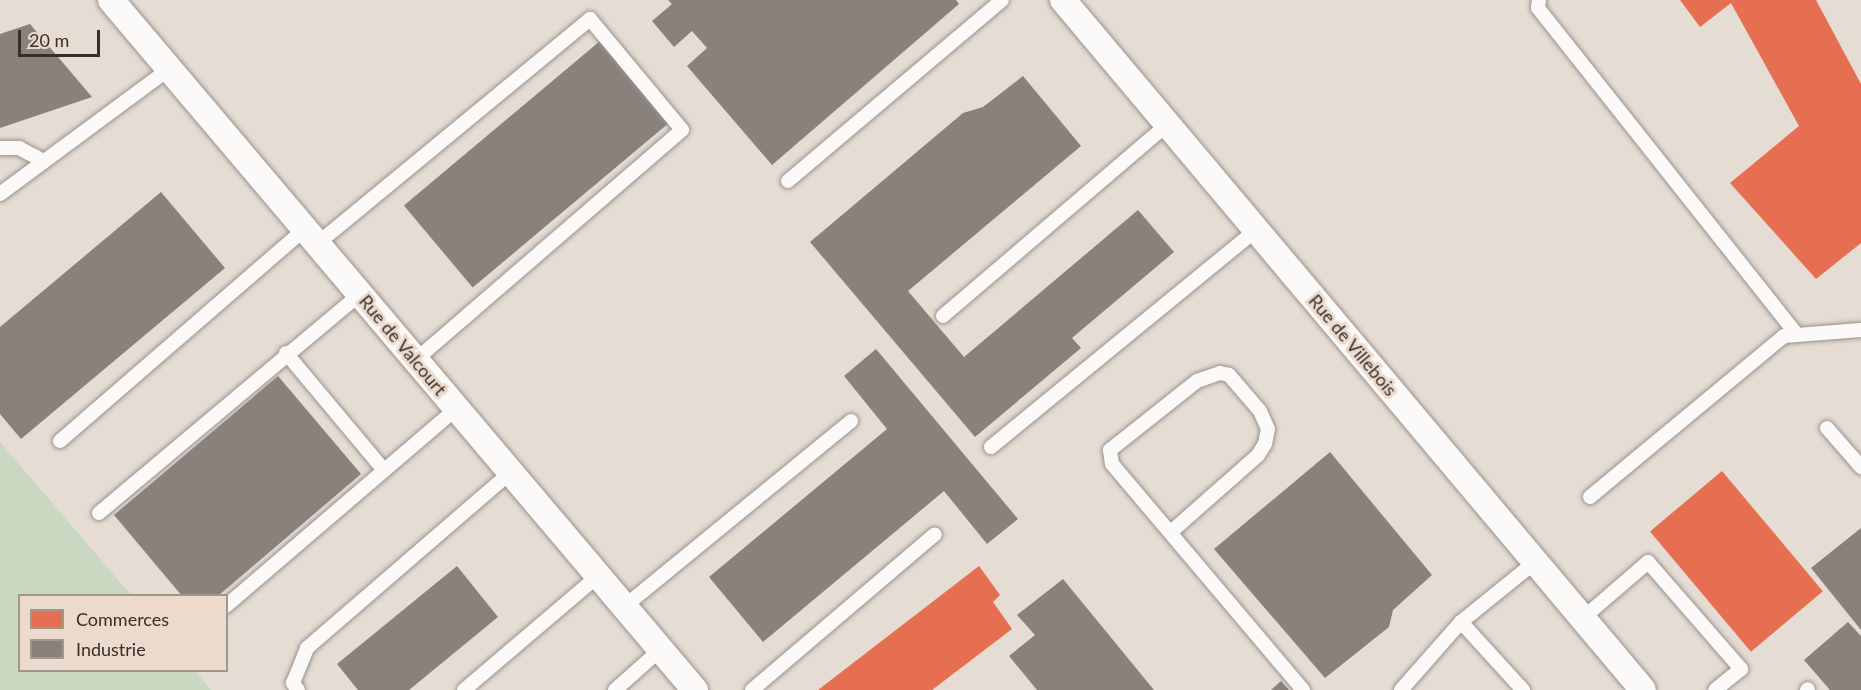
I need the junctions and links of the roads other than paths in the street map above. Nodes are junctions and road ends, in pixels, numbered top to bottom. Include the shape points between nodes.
1 (111, 0) edge
2 (1002, 0) edge
3 (1063, 0) edge
4 (1539, 0) edge
5 (169, 69) junction
6 (1168, 124) junction
7 (0, 148) edge
8 (42, 160) junction
9 (788, 181) dead end
10 (0, 194) edge
11 (1256, 230) junction
12 (311, 237) junction
13 (360, 294) junction
14 (944, 316) dead end
15 (1861, 330) edge
16 (1797, 335) junction
17 (286, 353) junction
18 (416, 360) junction
19 (457, 408) junction
20 (851, 421) dead end
21 (1827, 428) dead end
22 (60, 441) dead end
23 (991, 447) dead end
24 (1861, 466) edge
25 (384, 471) junction
26 (511, 472) junction
27 (1590, 497) dead end
28 (99, 513) dead end
29 (1171, 532) junction
30 (935, 534) dead end
31 (1535, 562) junction
32 (598, 576) junction
33 (228, 604) edge
34 (625, 606) junction
35 (1582, 618) junction
36 (1461, 622) junction
37 (661, 649) junction
38 (298, 690) edge
39 (464, 690) edge
40 (615, 690) edge
41 (695, 690) edge
42 (752, 690) edge
43 (1303, 690) edge
44 (1401, 690) edge
45 (1523, 690) edge
46 (1643, 690) edge
47 (1715, 690) edge

1 - 5 street, Rue de Valcourt
2 - 9 lane
3 - 6 street, Rue de Villebois
4 - 16 lane via 1538,8
5 - 8 lane
5 - 12 street, Rue de Valcourt
6 - 11 street, Rue de Villebois
6 - 14 lane
7 - 8 lane via 20,148
8 - 10 lane
11 - 23 lane
11 - 31 street, Rue de Villebois
12 - 13 street, Rue de Valcourt
12 - 18 lane via 590,19 682,129
12 - 22 lane
13 - 17 lane
13 - 18 street, Rue de Valcourt
15 - 16 lane
16 - 27 lane via 1784,336
17 - 25 lane
17 - 28 lane
18 - 19 street, Rue de Valcourt
19 - 25 lane
19 - 26 street, Rue de Valcourt
20 - 34 lane
21 - 24 lane
25 - 33 lane
26 - 32 street, Rue de Valcourt
26 - 38 lane via 307,648 293,683
29 - 29 lane via 1258,455 1265,444 1268,429 1260,411 1229,375 1220,373 1197,381 1110,450 1112,464
29 - 43 lane
30 - 42 lane
31 - 35 street, Rue de Villebois
31 - 36 lane
32 - 34 street, Rue de Valcourt
32 - 39 lane
34 - 37 street, Rue de Valcourt
35 - 46 street, Rue de Villebois
35 - 47 lane via 1648,562 1741,669
36 - 44 lane
36 - 45 lane
37 - 40 lane
37 - 41 street, Rue de Valcourt

